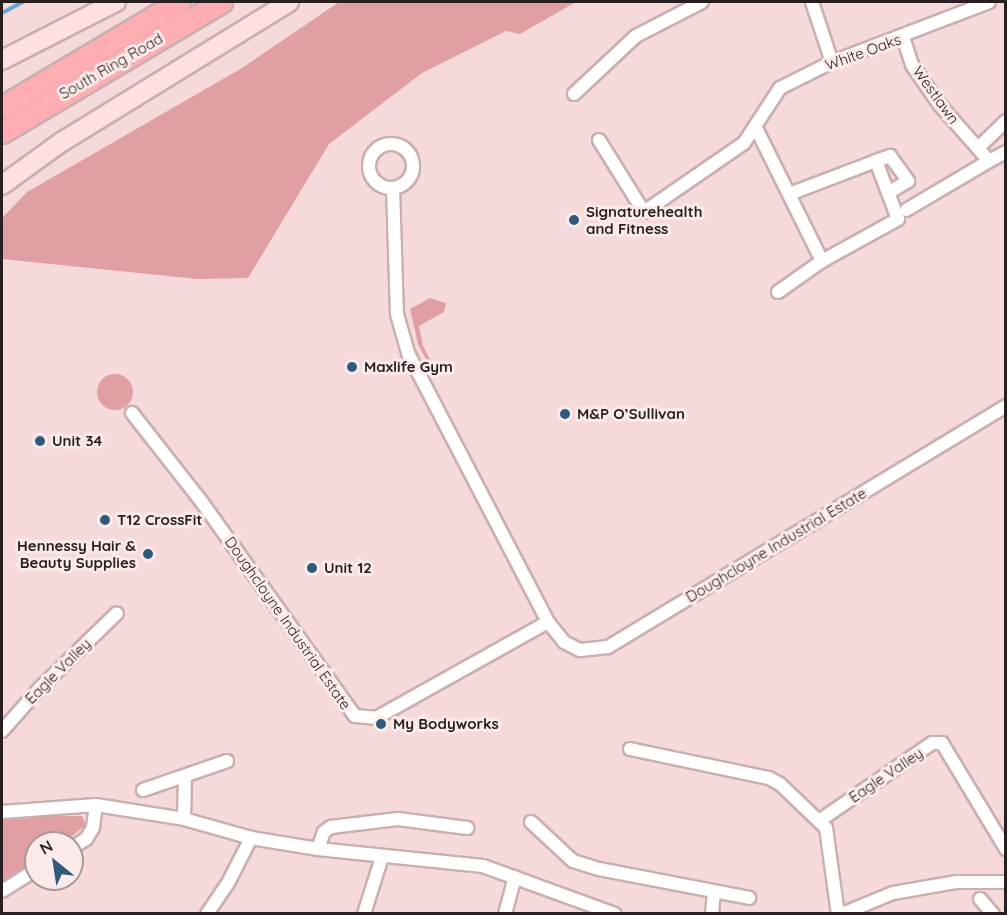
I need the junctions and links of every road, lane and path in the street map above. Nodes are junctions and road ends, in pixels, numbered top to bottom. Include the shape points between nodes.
1 (116, 2) edge
2 (179, 2) edge
3 (221, 2) edge
4 (289, 2) edge
5 (702, 2) edge
6 (812, 2) edge
7 (989, 2) edge
8 (903, 37) junction
9 (2, 60) edge
10 (832, 62) junction
11 (66, 92) junction
12 (574, 94) dead end
13 (7, 102) edge
14 (1005, 122) edge
15 (755, 126) junction
16 (2, 132) edge
17 (2, 141) edge
18 (600, 141) dead end
19 (978, 148) junction
20 (1005, 152) edge
21 (876, 161) junction
22 (989, 161) junction
23 (2, 185) edge
24 (393, 188) dead end
25 (888, 193) junction
26 (789, 194) junction
27 (906, 210) dead end
28 (822, 261) junction
29 (778, 292) dead end
30 (1005, 406) edge
31 (132, 413) dead end
32 (117, 613) dead end
33 (548, 622) junction
34 (2, 731) edge
35 (630, 749) dead end
36 (227, 761) dead end
37 (185, 776) junction
38 (143, 790) dead end
39 (96, 805) junction
40 (2, 812) edge
41 (184, 819) junction
42 (819, 821) junction
43 (531, 822) dead end
44 (467, 828) dead end
45 (251, 837) junction
46 (84, 840) edge
47 (318, 849) junction
48 (1005, 849) edge
49 (382, 857) junction
50 (24, 877) edge
51 (515, 877) junction
52 (1005, 882) edge
53 (2, 891) edge
54 (714, 893) junction
55 (749, 898) dead end
56 (980, 899) dead end
57 (207, 914) edge
58 (364, 914) edge
59 (505, 914) edge
60 (615, 914) edge
61 (712, 914) edge
62 (840, 914) edge
63 (993, 914) edge

1 - 9 main road
2 - 13 highway, South Ring Road
3 - 11 highway, South Ring Road
4 - 23 main road via 69,137
5 - 12 street via 636,36
6 - 10 street
7 - 8 street, White Oaks
8 - 10 street, White Oaks
8 - 19 street, Westlawn via 912,65 939,104
10 - 15 street, White Oaks via 780,87
11 - 16 highway, South Ring Road
11 - 17 highway
14 - 19 street
15 - 18 street, White Oaks via 744,143 644,212
15 - 26 street
19 - 22 street, Westlawn
20 - 22 street
21 - 25 street
21 - 25 street via 890,156 908,182
21 - 26 street
22 - 27 street
24 - 33 street, Doughcloyne Industrial Estate via 401,334 421,380
25 - 28 street via 898,219
26 - 28 street
28 - 29 street
30 - 33 street, Doughcloyne Industrial Estate via 608,647 580,650 564,642
31 - 33 street, Doughcloyne Industrial Estate via 201,501 356,717 376,718
32 - 34 street, Eagle Valley
35 - 42 street via 769,778
36 - 37 street
37 - 38 street
37 - 41 street
39 - 40 street
39 - 41 street
39 - 46 street via 93,828
41 - 45 street
42 - 48 street, Eagle Valley via 932,743 942,743
42 - 62 street via 830,837
43 - 54 street via 573,861
44 - 47 street via 398,819 331,827 324,832
45 - 47 street
45 - 57 street
47 - 49 street
49 - 51 street via 449,860
49 - 58 street
50 - 53 street
51 - 59 street
51 - 60 street
52 - 62 street via 957,882 893,893
54 - 55 street
54 - 61 street
56 - 63 street

